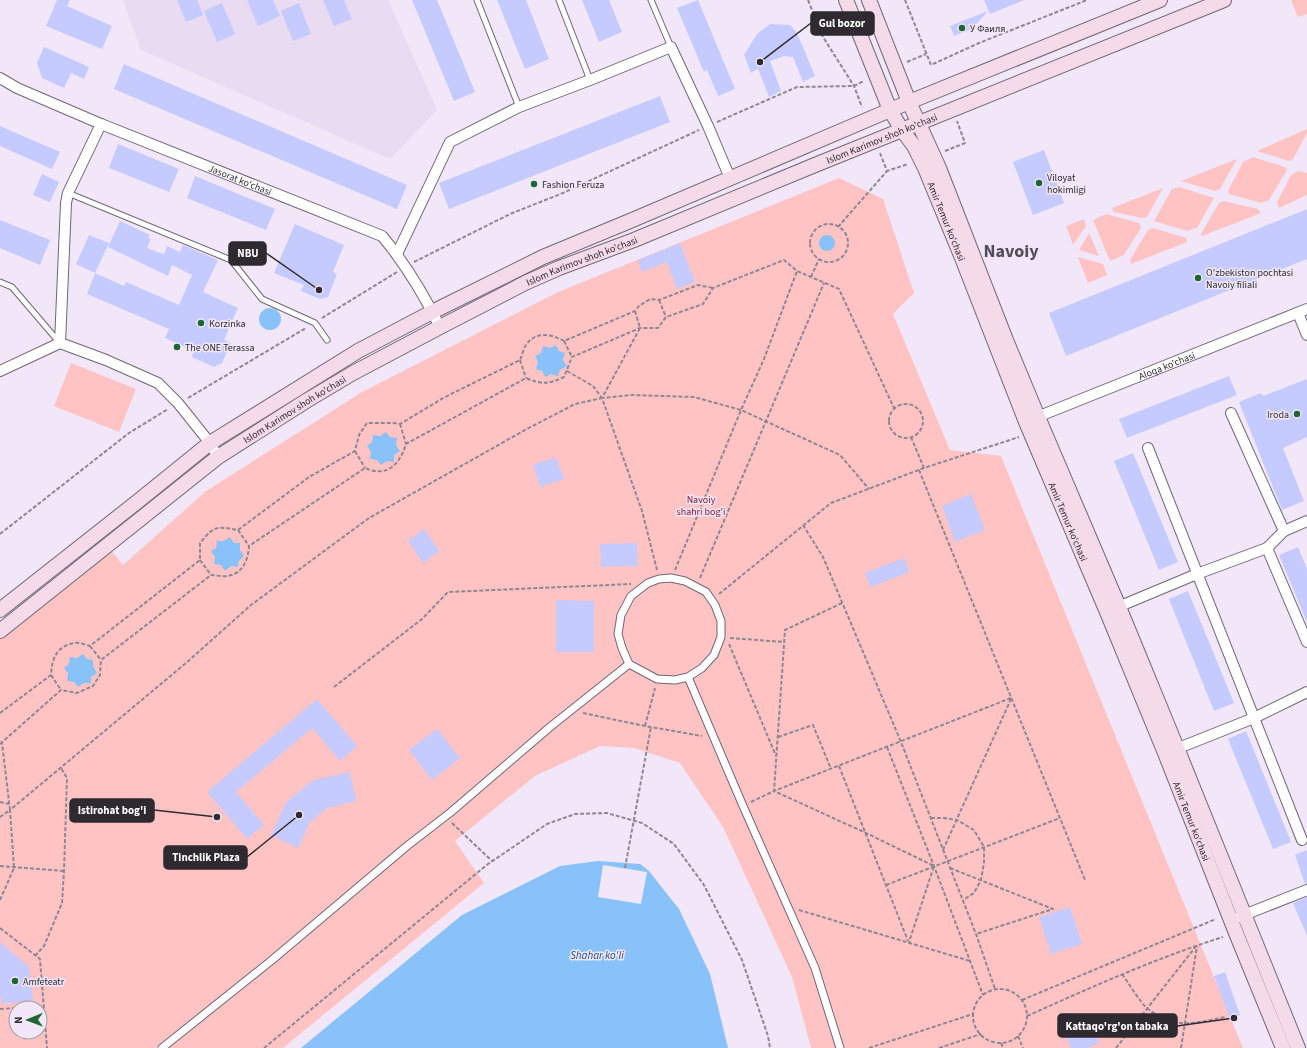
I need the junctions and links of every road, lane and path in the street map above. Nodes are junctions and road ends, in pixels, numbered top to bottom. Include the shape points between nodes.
1 (477, 0) edge
2 (559, 0) edge
3 (651, 0) edge
4 (808, 0) edge
5 (846, 0) edge
6 (869, 0) edge
7 (905, 0) edge
8 (1087, 0) edge
9 (1160, 0) edge
10 (1224, 0) edge
11 (671, 47) junction
12 (926, 54) junction
13 (895, 67) junction
14 (0, 78) edge
15 (590, 80) junction
16 (909, 102) junction
17 (519, 107) junction
18 (890, 110) junction
19 (867, 120) junction
20 (957, 121) dead end
21 (919, 123) junction
22 (101, 124) junction
23 (902, 130) junction
24 (875, 141) junction
25 (941, 152) dead end
26 (913, 162) dead end
27 (887, 171) junction
28 (730, 178) junction
29 (68, 193) junction
30 (838, 227) junction
31 (396, 254) junction
32 (819, 259) junction
33 (797, 271) junction
34 (811, 277) junction
35 (0, 282) edge
36 (824, 283) junction
37 (713, 288) junction
38 (659, 300) junction
39 (635, 311) junction
40 (1302, 311) edge
41 (432, 312) junction
42 (666, 317) junction
43 (440, 326) junction
44 (640, 328) junction
45 (1307, 335) edge
46 (327, 340) dead end
47 (564, 340) junction
48 (60, 343) junction
49 (572, 357) junction
50 (520, 360) junction
51 (0, 371) edge
52 (567, 371) junction
53 (526, 378) junction
54 (602, 398) junction
55 (894, 408) junction
56 (741, 410) junction
57 (1231, 413) dead end
58 (767, 421) junction
59 (400, 424) junction
60 (1032, 424) junction
61 (910, 437) junction
62 (210, 443) junction
63 (406, 444) junction
64 (1148, 448) dead end
65 (355, 451) junction
66 (218, 457) junction
67 (365, 468) junction
68 (924, 468) junction
69 (919, 470) junction
70 (869, 488) junction
71 (1307, 521) edge
72 (803, 525) junction
73 (238, 530) junction
74 (1284, 531) junction
75 (249, 546) junction
76 (1267, 548) junction
77 (200, 560) junction
78 (1197, 574) junction
79 (211, 575) junction
80 (671, 578) junction
81 (659, 579) junction
82 (648, 583) junction
83 (696, 586) junction
84 (712, 600) junction
85 (842, 603) junction
86 (1113, 609) junction
87 (0, 610) edge
88 (0, 631) edge
89 (784, 642) junction
90 (1307, 642) edge
91 (90, 646) junction
92 (101, 660) junction
93 (629, 664) junction
94 (51, 675) junction
95 (688, 677) junction
96 (657, 679) junction
97 (334, 687) dead end
98 (61, 690) junction
99 (1307, 692) edge
100 (1011, 698) junction
101 (572, 710) junction
102 (0, 713) edge
103 (1254, 718) junction
104 (645, 726) junction
105 (651, 727) junction
106 (778, 737) junction
107 (713, 738) junction
108 (901, 742) junction
109 (1, 743) edge
110 (887, 747) junction
111 (1171, 750) junction
112 (777, 757) junction
113 (839, 766) junction
114 (61, 767) junction
115 (831, 769) junction
116 (774, 791) junction
117 (0, 802) edge
118 (9, 804) junction
119 (743, 806) junction
120 (10, 810) junction
121 (445, 816) junction
122 (0, 817) edge
123 (931, 818) junction
124 (1060, 818) junction
125 (957, 820) junction
126 (634, 821) junction
127 (866, 833) junction
128 (1302, 840) dead end
129 (984, 847) junction
130 (944, 850) junction
131 (492, 861) junction
132 (948, 861) junction
133 (0, 866) edge
134 (934, 866) junction
135 (14, 868) junction
136 (625, 868) dead end
137 (950, 868) junction
138 (64, 871) junction
139 (981, 880) junction
140 (1085, 880) dead end
141 (886, 885) junction
142 (1307, 890) edge
143 (0, 900) edge
144 (963, 900) junction
145 (788, 906) junction
146 (1216, 919) dead end
147 (1237, 922) junction
148 (0, 928) edge
149 (976, 934) junction
150 (909, 942) junction
151 (1197, 945) junction
152 (35, 956) junction
153 (970, 961) junction
154 (1122, 974) junction
155 (995, 989) junction
156 (983, 995) junction
157 (43, 1000) edge
158 (1022, 1000) junction
159 (1147, 1008) junction
160 (973, 1014) junction
161 (1027, 1016) junction
162 (1225, 1016) dead end
163 (1185, 1023) junction
164 (981, 1034) junction
165 (1018, 1036) junction
166 (1001, 1043) junction
167 (162, 1048) edge
168 (264, 1048) edge
169 (770, 1048) edge
170 (840, 1048) edge
171 (869, 1048) edge
172 (939, 1048) edge
173 (1003, 1048) edge
174 (1023, 1048) edge
175 (1116, 1048) edge
176 (1181, 1048) edge
177 (1283, 1048) edge
178 (1298, 1048) edge

1 - 17 lane
2 - 15 lane
3 - 11 lane
4 - 19 path via 823,37 854,86
5 - 18 main road, Amir Temur ko‘chasi
6 - 13 main road, Amir Temur ko‘chasi
7 - 12 path
8 - 12 path via 931,65
9 - 16 main road, Islom Karimov shoh ko'chasi
10 - 21 main road, Islom Karimov shoh ko'chasi
11 - 15 street
11 - 28 street
12 - 13 path
13 - 16 main road, Amir Temur ko‘chasi
14 - 22 street, Jasorat ko‘chasi via 17,88
15 - 17 street
16 - 18 main road, Islom Karimov shoh ko'chasi
16 - 21 main road, Amir Temur ko‘chasi
17 - 31 street via 450,142
18 - 19 main road, Islom Karimov shoh ko'chasi
18 - 23 main road, Amir Temur ko‘chasi
19 - 28 main road, Islom Karimov shoh ko'chasi
20 - 25 path via 965,143
21 - 23 main road, Islom Karimov shoh ko'chasi
21 - 60 main road, Amir Temur ko‘chasi via 1006,340
22 - 29 street
22 - 31 street, Jasorat ko‘chasi via 382,236
23 - 24 main road, Islom Karimov shoh ko'chasi
23 - 60 main road, Amir Temur ko‘chasi via 925,168
24 - 27 path
24 - 43 main road, Islom Karimov shoh ko'chasi via 559,268
26 - 27 path
27 - 30 path
28 - 41 main road, Islom Karimov shoh ko'chasi via 543,257
29 - 46 lane via 231,260 262,299 315,323
29 - 48 street
30 - 32 path via 846,237 846,250 831,261
30 - 32 path via 826,224 814,230 811,248
31 - 41 street, Jasorat ko‘chasi
32 - 34 path
33 - 34 path
33 - 37 path via 784,260
33 - 56 path via 764,359
34 - 36 path
35 - 48 lane via 12,287
36 - 55 path via 839,289
36 - 58 path
37 - 38 path via 698,285
37 - 42 path via 703,304
38 - 39 path via 650,299
38 - 42 path
39 - 44 path
39 - 47 path
40 - 45 street
40 - 60 street, Aloqa ko'chasi
41 - 43 street, Jasorat ko‘chasi
41 - 62 main road, Islom Karimov shoh ko'chasi via 358,351
42 - 44 path via 658,328
43 - 66 main road, Islom Karimov shoh ko'chasi via 333,385
44 - 49 path
44 - 54 path
47 - 49 path
47 - 50 path via 555,336 538,335 527,344
48 - 51 street
48 - 62 street via 158,383 178,403
49 - 52 path
50 - 53 path
50 - 59 path via 457,391
52 - 53 path via 564,377 551,383 537,383
52 - 54 path via 593,386
53 - 63 path
54 - 56 path via 632,395 694,397
54 - 81 path via 642,510
54 - 114 path via 575,404 368,518 251,605
55 - 61 path via 890,418 891,429 900,436
55 - 61 path via 910,404 922,415 922,426 916,435
56 - 58 path
56 - 80 path
57 - 74 street
58 - 70 path via 840,455
58 - 83 path
59 - 63 path
59 - 65 path via 367,423 359,435
60 - 68 path
60 - 86 main road, Amir Temur ko‘chasi
61 - 68 path
62 - 66 street
62 - 87 main road, Islom Karimov shoh ko'chasi
63 - 67 path via 396,464 386,470 375,472
64 - 78 street
65 - 67 path
65 - 73 path via 309,477
66 - 88 main road, Islom Karimov shoh ko'chasi
67 - 75 path
68 - 69 path
69 - 70 path
69 - 100 path
70 - 72 path via 831,503
71 - 74 street
72 - 84 path
72 - 85 path via 823,557
73 - 75 path
73 - 77 path via 223,527 211,530 200,543
74 - 76 street
75 - 79 path via 248,557 241,570 227,576
76 - 78 street
76 - 90 street
77 - 79 path
77 - 91 path
78 - 86 street
78 - 103 street
79 - 92 path
80 - 81 street
80 - 83 street
81 - 82 street
82 - 93 street via 631,596 621,615 618,634
82 - 97 path via 448,592 422,618
83 - 84 street via 706,592
84 - 95 street via 721,621 721,637 714,655 702,668
85 - 89 path via 785,630
85 - 108 path
86 - 111 main road, Amir Temur ko‘chasi
89 - 106 path
89 - 112 path via 726,638
91 - 92 path
91 - 94 path via 76,642 61,648 52,660
92 - 98 path via 100,675 93,686 77,693
93 - 96 street
93 - 101 street
94 - 98 path
94 - 102 path
95 - 96 street via 675,680
95 - 107 street
96 - 104 path
98 - 109 path
99 - 103 street
100 - 108 path
100 - 124 path
100 - 125 path
101 - 104 path
101 - 121 street
103 - 111 street
103 - 128 street
104 - 105 path
105 - 107 path
105 - 126 path
106 - 112 path
106 - 115 path via 813,725
107 - 119 street
108 - 110 path
108 - 123 path
109 - 118 path
110 - 113 path
110 - 134 path
111 - 147 main road, Amir Temur ko‘chasi
112 - 116 path
113 - 115 path
113 - 127 path
114 - 120 path
114 - 138 path via 67,778
115 - 116 path
116 - 119 path
116 - 127 path
117 - 118 path
118 - 120 path
119 - 145 street
120 - 122 path
120 - 135 path
121 - 131 path
121 - 167 street
123 - 125 path
123 - 130 path
124 - 129 path
124 - 140 path
125 - 129 path via 974,830
125 - 130 path
126 - 131 path via 607,813 575,814 547,824
126 - 136 path
126 - 169 path via 642,823 674,844 704,885 742,960
127 - 134 path
127 - 141 path
129 - 132 path
129 - 139 path
130 - 132 path
131 - 168 path
132 - 134 path
132 - 137 path
133 - 135 path
134 - 141 path
134 - 150 path
134 - 153 path
135 - 138 path
135 - 143 path
137 - 139 path
137 - 144 path
138 - 152 path via 62,903 44,946
139 - 144 path via 974,893
139 - 149 path via 1053,909
141 - 150 path
142 - 147 street
144 - 149 path
145 - 150 path
145 - 170 street via 815,968
146 - 158 path
147 - 151 path
147 - 177 main road, Amir Temur ko‘chasi
147 - 178 main road, Amir Temur ko‘chasi
148 - 152 path
149 - 155 path
150 - 153 path
151 - 154 path
151 - 159 path
151 - 163 path
152 - 157 path via 40,959
153 - 156 path
154 - 159 path
154 - 161 path
155 - 156 path
155 - 158 path via 1012,991
156 - 160 path via 975,1005
158 - 161 path
159 - 163 path via 1170,1022
159 - 175 path
160 - 164 path via 974,1023
160 - 171 path
161 - 165 path via 1024,1030
162 - 163 path via 1194,1024
163 - 176 path
164 - 166 path via 992,1042
164 - 172 path
165 - 166 path
165 - 174 path
166 - 173 path

